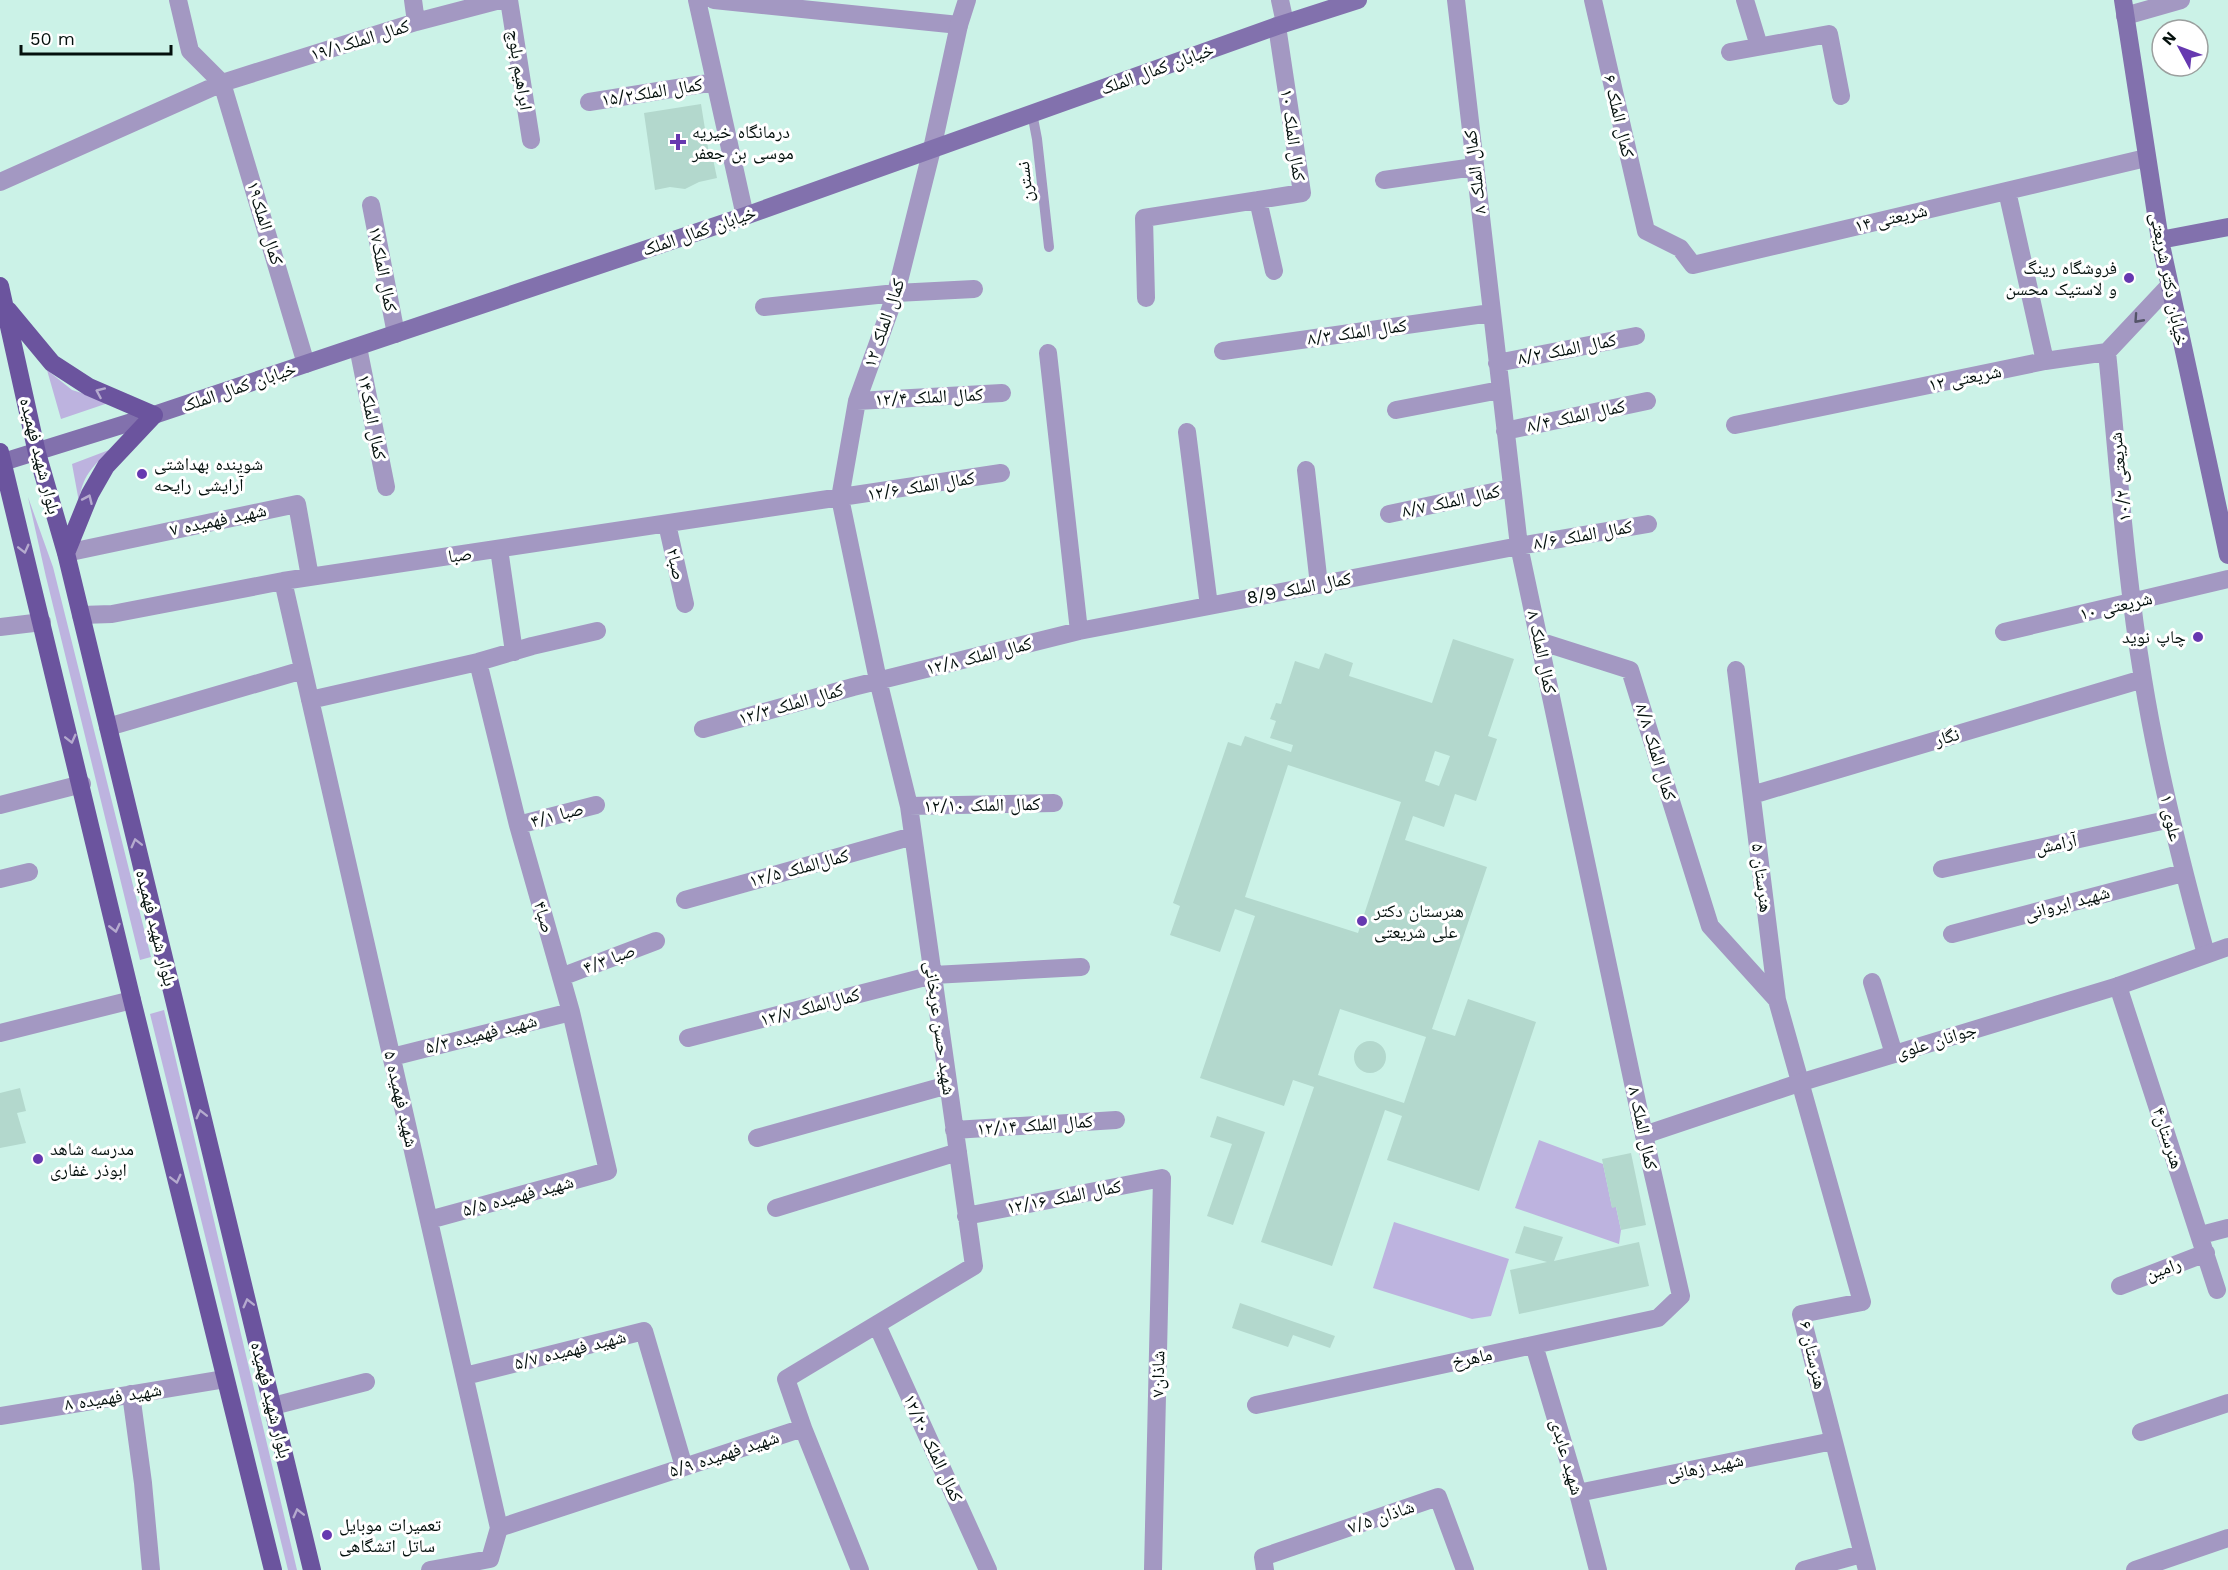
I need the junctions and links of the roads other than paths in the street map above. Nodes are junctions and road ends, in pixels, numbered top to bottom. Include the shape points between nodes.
1 (178, 0) edge
2 (413, 0) edge
3 (500, 0) edge
4 (509, 0) edge
5 (698, 0) edge
6 (714, 0) edge
7 (967, 0) edge
8 (1280, 0) edge
9 (1358, 0) edge
10 (1456, 0) edge
11 (1593, 0) edge
12 (1745, 0) edge
13 (2181, 0) edge
14 (2124, 8) edge
15 (416, 22) junction
16 (959, 25) junction
17 (1281, 25) junction
18 (1759, 46) junction
19 (1730, 52) dead end
20 (715, 82) junction
21 (222, 83) junction
22 (1841, 96) dead end
23 (589, 102) dead end
24 (1032, 113) junction
25 (531, 140) dead end
26 (932, 149) junction
27 (2146, 159) junction
28 (1474, 166) junction
29 (1384, 180) dead end
30 (0, 182) edge
31 (2007, 191) junction
32 (1258, 200) junction
33 (371, 205) dead end
34 (745, 216) junction
35 (2228, 227) edge
36 (1646, 231) joint
37 (2160, 240) junction
38 (1049, 247) dead end
39 (1274, 272) dead end
40 (0, 286) edge
41 (2169, 286) junction
42 (974, 289) dead end
43 (896, 293) junction
44 (1146, 298) dead end
45 (4, 305) junction
46 (764, 307) dead end
47 (1491, 313) junction
48 (396, 334) junction
49 (1636, 336) dead end
50 (358, 347) junction
51 (1223, 351) dead end
52 (2108, 352) junction
53 (1048, 353) dead end
54 (2045, 361) junction
55 (1497, 363) junction
56 (306, 364) junction
57 (1500, 390) junction
58 (1002, 393) dead end
59 (857, 400) junction
60 (1647, 401) dead end
61 (1396, 410) dead end
62 (154, 416) junction
63 (1735, 424) dead end
64 (1505, 431) junction
65 (1187, 432) dead end
66 (37, 453) junction
67 (1, 457) edge
68 (1306, 470) dead end
69 (1001, 474) dead end
70 (386, 488) dead end
71 (1512, 488) junction
72 (840, 498) junction
73 (0, 501) edge
74 (1389, 514) dead end
75 (16, 517) junction
76 (667, 524) junction
77 (1648, 524) dead end
78 (1519, 546) junction
79 (499, 549) junction
80 (66, 553) junction
81 (2228, 555) edge
82 (310, 577) junction
83 (2228, 579) edge
84 (283, 581) junction
85 (1319, 585) junction
86 (2132, 602) junction
87 (685, 604) dead end
88 (1209, 606) junction
89 (81, 615) junction
90 (42, 622) junction
91 (0, 627) edge
92 (597, 631) dead end
93 (1079, 631) junction
94 (2004, 633) dead end
95 (1539, 640) junction
96 (514, 651) junction
97 (478, 662) junction
98 (303, 670) junction
99 (1736, 670) dead end
100 (878, 680) junction
101 (2143, 680) junction
102 (310, 700) junction
103 (108, 727) junction
104 (703, 729) dead end
105 (82, 784) junction
106 (1752, 795) junction
107 (1054, 803) dead end
108 (596, 805) dead end
109 (0, 806) edge
110 (909, 806) junction
111 (2171, 819) junction
112 (518, 825) junction
113 (913, 836) junction
114 (1942, 869) dead end
115 (29, 872) dead end
116 (2184, 873) junction
117 (0, 879) edge
118 (685, 900) dead end
119 (1952, 934) dead end
120 (656, 941) dead end
121 (2228, 947) edge
122 (2206, 954) junction
123 (1081, 967) dead end
124 (933, 975) junction
125 (561, 977) junction
126 (1872, 982) dead end
127 (2118, 986) junction
128 (132, 1000) junction
129 (1777, 1000) junction
130 (571, 1012) junction
131 (0, 1033) edge
132 (688, 1038) dead end
133 (1894, 1054) junction
134 (392, 1057) junction
135 (1799, 1083) junction
136 (948, 1085) junction
137 (1116, 1120) dead end
138 (954, 1130) junction
139 (1644, 1135) junction
140 (757, 1138) dead end
141 (958, 1152) junction
142 (608, 1171) joint
143 (1162, 1178) joint
144 (776, 1208) dead end
145 (966, 1216) junction
146 (429, 1220) junction
147 (2228, 1228) edge
148 (2201, 1235) junction
149 (2206, 1253) junction
150 (2120, 1286) dead end
151 (2217, 1290) dead end
152 (1681, 1296) joint
153 (877, 1325) junction
154 (1534, 1345) junction
155 (465, 1376) junction
156 (225, 1379) junction
157 (366, 1382) dead end
158 (131, 1394) junction
159 (2228, 1403) edge
160 (1256, 1405) dead end
161 (273, 1406) junction
162 (0, 1416) edge
163 (803, 1428) junction
164 (2141, 1432) dead end
165 (1833, 1441) junction
166 (684, 1467) junction
167 (1578, 1493) junction
168 (499, 1528) junction
169 (2228, 1538) edge
170 (1864, 1562) edge
171 (496, 1564) edge
172 (151, 1570) edge
173 (273, 1570) edge
174 (312, 1570) edge
175 (430, 1570) edge
176 (860, 1570) edge
177 (988, 1570) edge
178 (1153, 1570) edge
179 (1265, 1570) edge
180 (1465, 1570) edge
181 (1598, 1570) edge
182 (1804, 1570) edge
183 (2135, 1570) edge

1 - 21 street via 190,51
2 - 15 street
3 - 15 street, کمال الملک۱۹/۱
4 - 25 street, ابراهیم بلوچ
5 - 20 street
6 - 16 street
7 - 16 street, کمال الملک ۱۲
8 - 17 street
9 - 17 main road, خیابان کمال الملک
10 - 28 street, کمال الملک ۸
11 - 36 street, کمال الملک ۶
12 - 18 street
13 - 14 street
14 - 27 main road, خیابان دکتر شریعتی
15 - 21 street, کمال الملک۱۹/۱
16 - 26 street, کمال الملک ۱۲
17 - 24 main road, خیابان کمال الملک
17 - 32 street, کمال الملک ۱۰ via 1302,193
18 - 19 street
18 - 22 street via 1829,34
20 - 23 street, کمال الملک۱۵/۲
20 - 34 street
21 - 30 street, کمال الملک۱۹/۱
21 - 56 street, کمال الملک۱۹
24 - 26 main road, خیابان کمال الملک
24 - 38 lane, نسترن
26 - 34 main road, خیابان کمال الملک
26 - 43 street, کمال الملک ۱۲
27 - 31 street, شریعتی ۱۴
27 - 37 main road, خیابان دکتر شریعتی
28 - 29 street
28 - 47 street, کمال الملک ۸
31 - 36 street, شریعتی ۱۴ via 1693,264 1680,248
31 - 54 street
32 - 39 street
32 - 44 street, کمال الملک ۱۰ via 1144,218
33 - 48 street, کمال الملک۱۷
34 - 48 main road, خیابان کمال الملک
35 - 37 main road
37 - 41 main road, خیابان دکتر شریعتی
40 - 45 main road, بلوار شهید فهمیده
41 -> 52 street
41 - 81 main road, خیابان دکتر شریعتی
42 - 43 street
43 - 46 street
43 - 59 street, کمال الملک ۱۲
62 -> 45 main road via 89,387 52,363
45 - 66 main road, بلوار شهید فهمیده
47 - 51 street, کمال الملک ۸/۳
47 - 55 street, کمال الملک ۸
48 - 50 main road, خیابان کمال الملک
49 - 55 street, کمال الملک ۸/۲
50 - 56 main road, خیابان کمال الملک
50 - 70 street, کمال الملک۱۴
52 - 54 street, شریعتی ۱۲
52 - 86 street, شریعتی ۱۰/۲
53 - 93 street
54 - 63 street, شریعتی ۱۲
55 - 57 street, کمال الملک ۸
56 - 62 main road, خیابان کمال الملک
57 - 61 street
57 - 64 street, کمال الملک ۸
58 - 59 street, کمال الملک ۱۲/۴
59 - 72 street, کمال الملک ۱۲
60 - 64 street, کمال الملک ۸/۴
62 - 66 main road, خیابان کمال الملک
80 -> 62 main road via 106,466
64 - 71 street, کمال الملک ۸
65 - 88 street
66 - 67 main road, خیابان کمال الملک
66 - 80 main road, بلوار شهید فهمیده
67 - 75 main road, بلوار شهید فهمیده
68 - 85 street
69 - 72 street, کمال الملک ۱۲/۶
71 - 74 street, کمال الملک ۸/۷
71 - 78 street, کمال الملک ۸
72 - 76 street, صبا
72 - 100 street, شهید حسن عربخانی
73 - 75 main road
75 -> 90 main road, بلوار شهید فهمیده
76 - 79 street, صبا
76 - 87 street, صبا۲
77 - 78 street, کمال الملک ۸/۶
78 - 85 street, کمال الملک 8/9
78 - 95 street, کمال الملک ۸
79 - 82 street, صبا
79 - 96 street
80 - 82 street, شهید فهمیده ۷ via 297,504
80 - 89 main road, بلوار شهید فهمیده
82 - 84 street, صبا
83 - 86 street, شریعتی ۱۰
84 - 89 street, صبا via 112,614
84 - 98 street, شهید فهمیده ۵
85 - 88 street, کمال الملک 8/9
86 - 94 street, شریعتی ۱۰
86 - 101 street, شریعتی ۱۰/۲
88 - 93 street, کمال الملک 8/9
89 - 103 main road, بلوار شهید فهمیده
90 - 91 street
90 -> 105 main road, بلوار شهید فهمیده
92 - 96 street
93 - 100 street, کمال الملک ۱۲/۸
95 - 129 street, کمال الملک ۸/۸ via 1630,670 1710,926
95 - 139 street, کمال الملک ۸
96 - 97 street
97 - 102 street
97 - 112 street, صبا۴
98 - 102 street, شهید فهمیده ۵
98 - 103 street
99 - 106 street, هنرستان ۵
100 - 104 street, کمال الملک ۱۲/۳
100 - 110 street, شهید حسن عربخانی
101 - 106 street, نگار
101 - 111 street, علوی ۱
102 - 134 street, شهید فهمیده ۵
161 -> 103 main road, بلوار شهید فهمیده
105 - 109 street
105 -> 128 main road, بلوار شهید فهمیده
106 - 129 street, هنرستان ۵
107 - 110 street, کمال الملک ۱۲/۱۰
108 - 112 street, صبا ۴/۱
110 - 113 street, شهید حسن عربخانی
111 - 114 street, آرامش
111 - 116 street, علوی ۱
112 - 125 street, صبا۴
113 - 118 street, کمال‌الملک ۱۲/۵
113 - 124 street, شهید حسن عربخانی
115 - 117 street
116 - 119 street, شهید ایروانی
116 - 122 street, علوی ۱
120 - 125 street, صبا ۴/۳
121 - 122 street, جوانان علوی
122 - 127 street, جوانان علوی
123 - 124 street, کمال‌الملک ۱۲/۷
124 - 132 street, کمال‌الملک ۱۲/۷
124 - 136 street, شهید حسن عربخانی
125 - 130 street, صبا۴
126 - 133 street
127 - 133 street, جوانان علوی
127 - 148 street, هنرستان۴
128 - 131 street
128 -> 156 main road, بلوار شهید فهمیده
129 - 135 street, هنرستان ۵
130 - 134 street, شهید فهمیده ۵/۳
130 - 142 street, صبا۴
133 - 135 street, جوانان علوی
134 - 146 street, شهید فهمیده ۵
135 - 139 street, جوانان علوی
135 - 165 street, هنرستان ۶ via 1862,1302 1801,1314
136 - 138 street, شهید حسن عربخانی
136 - 140 street
137 - 138 street, کمال الملک ۱۲/۱۴
138 - 141 street, شهید حسن عربخانی
139 - 152 street, کمال الملک ۸
141 - 144 street
141 - 145 street, شهید حسن عربخانی
142 - 146 street, شهید فهمیده ۵/۵
143 - 145 street, کمال الملک ۱۲/۱۶
143 - 178 street, شاذان۷
145 - 153 street, شهید حسن عربخانی via 974,1266
146 - 155 street, شهید فهمیده ۵
147 - 148 street
148 - 149 street, هنرستان۴
149 - 150 street, رامین
149 - 151 street, هنرستان۴
152 - 154 street, ماهرخ via 1658,1318
153 - 163 street via 786,1378
153 - 177 street, کمال الملک ۱۲/۲۰
154 - 160 street, ماهرخ
154 - 167 street, شهید عابدی
155 - 166 street, شهید فهمیده ۵/۷ via 644,1331
155 - 168 street, شهید فهمیده ۵
156 - 158 street, شهید فهمیده ۸
156 - 173 main road, بلوار شهید فهمیده
157 - 161 street
158 - 162 street, شهید فهمیده ۸
158 - 172 street
159 - 164 street
174 -> 161 main road, بلوار شهید فهمیده
163 - 166 street, شهید فهمیده ۵/۹
163 - 176 street, شهید فهمیده ۵/۹
165 - 167 street, شهید زهانی
165 - 170 street, هنرستان ۶
166 - 168 street, شهید فهمیده ۵/۹
167 - 181 street, شهید عابدی
168 - 171 street
169 - 183 street
170 - 182 street
171 - 175 street
179 - 180 street, شاذان ۷/۵ via 1263,1557 1438,1497

